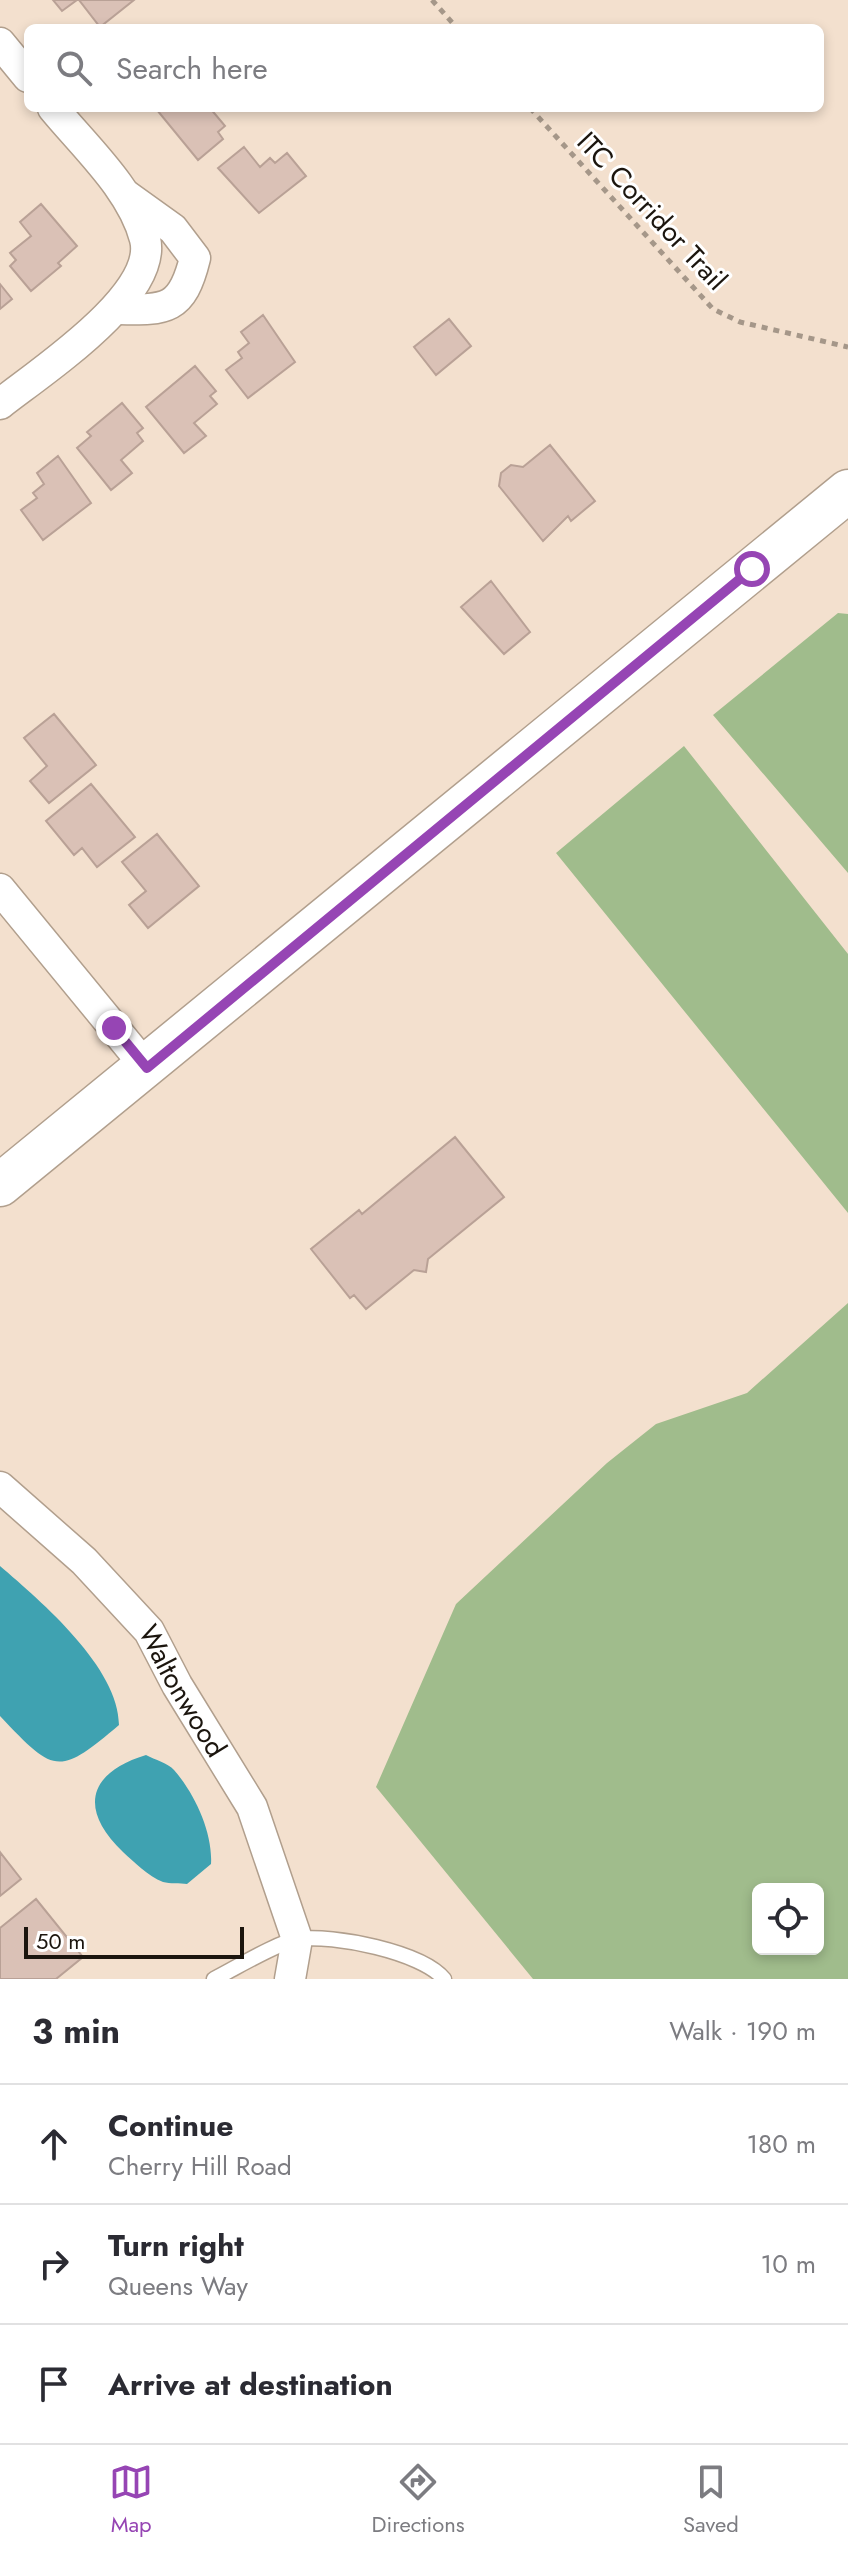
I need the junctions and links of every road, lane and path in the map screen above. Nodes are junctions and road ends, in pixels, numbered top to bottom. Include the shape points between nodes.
1 (432, 0) edge
2 (453, 24) edge
3 (0, 43) edge
4 (24, 72) edge
5 (56, 112) edge
6 (534, 112) edge
7 (122, 192) junction
8 (117, 309) junction
9 (848, 347) edge
10 (0, 404) edge
11 (848, 491) edge
12 (0, 889) edge
13 (147, 1068) junction
14 (0, 1185) edge
15 (0, 1487) edge
16 (297, 1939) junction
17 (214, 1979) edge
18 (290, 1979) edge
19 (444, 1979) edge

1 - 2 path
3 - 4 street
5 - 7 street
6 - 9 path, ITC Corridor Trail via 713,309 740,322
7 - 8 street via 146,241 138,282
7 - 8 street via 173,229 195,258 189,282 175,303 159,310
8 - 10 street
11 - 13 main road
12 - 13 street
13 - 14 main road
15 - 16 street, Waltonwood via 84,1561 149,1631 252,1807
16 - 17 lane
16 - 18 street, Waltonwood
16 - 19 lane via 354,1942 433,1966

